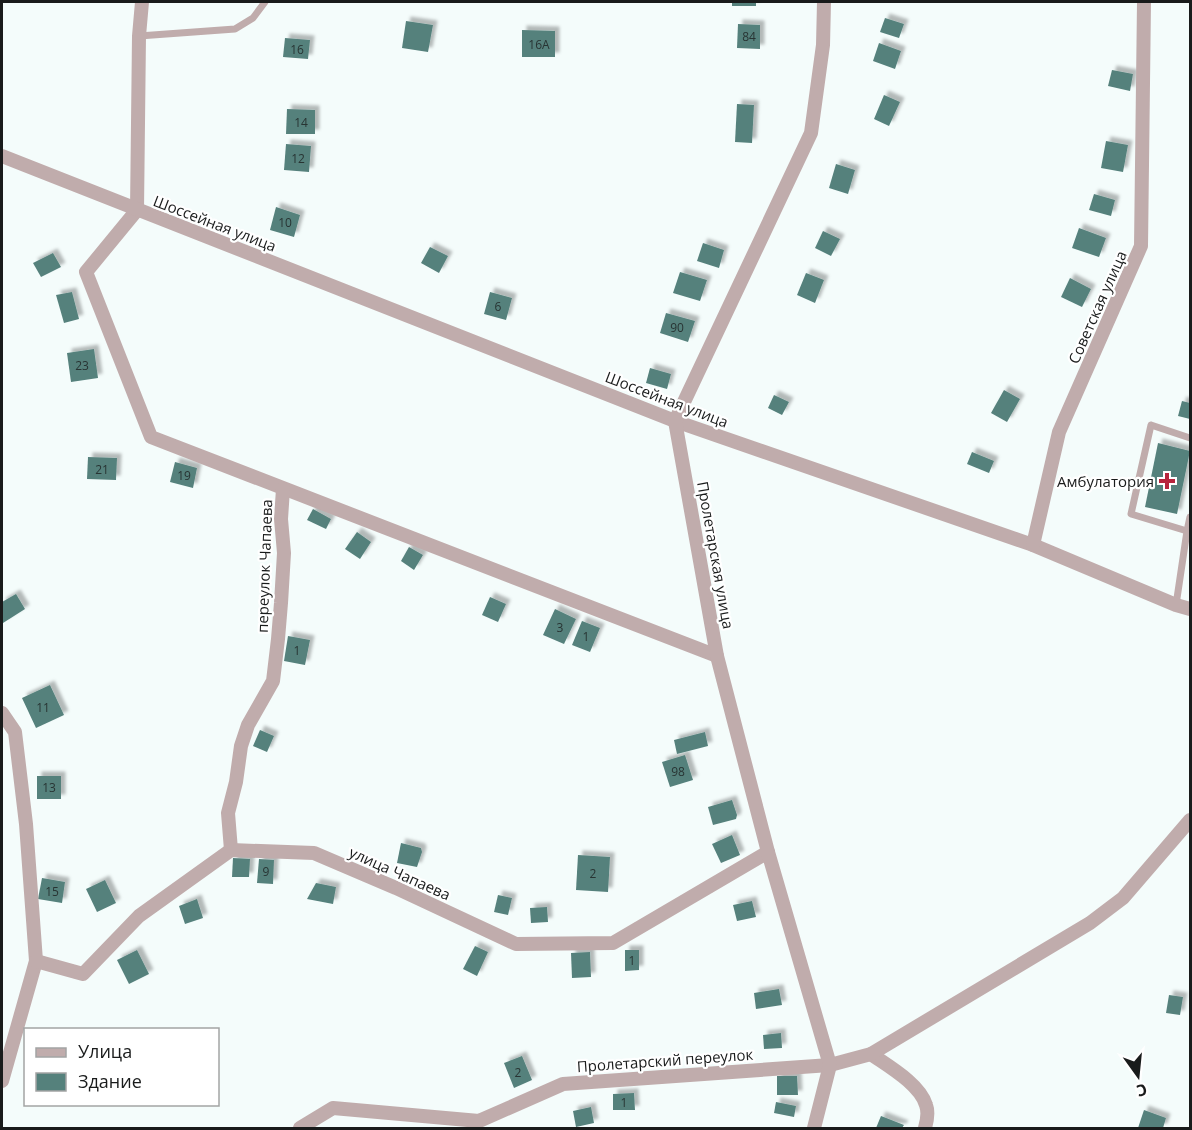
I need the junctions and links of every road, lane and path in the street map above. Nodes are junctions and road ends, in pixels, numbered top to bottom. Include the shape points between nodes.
1 (142, 2) edge
2 (265, 2) edge
3 (824, 2) edge
4 (1144, 2) edge
5 (140, 36) junction
6 (2, 156) edge
7 (136, 210) junction
8 (675, 421) junction
9 (1191, 438) edge
10 (283, 489) junction
11 (1191, 517) edge
12 (1187, 531) junction
13 (1033, 545) junction
14 (1176, 605) junction
15 (1191, 609) edge
16 (717, 656) junction
17 (2, 713) edge
18 (1191, 820) edge
19 (231, 850) junction
20 (768, 852) junction
21 (36, 961) junction
22 (871, 1054) junction
23 (830, 1065) junction
24 (2, 1081) edge
25 (300, 1128) edge
26 (814, 1128) edge
27 (925, 1128) edge

1 - 5 street
2 - 5 lane via 253,18 235,28
3 - 8 street via 823,45 811,133
4 - 13 street, Советская улица via 1142,246 1059,432
5 - 7 street
6 - 7 street, Шоссейная улица
7 - 8 street, Шоссейная улица
7 - 10 street, Шоссейная улица via 86,272 151,437
8 - 13 street, Шоссейная улица
8 - 16 street, Пролетарская улица
9 - 12 lane via 1151,425 1131,514
10 - 16 street, Шоссейная улица
10 - 19 street, переулок Чапаева via 282,593 273,681 241,746 228,813
11 - 12 lane
12 - 14 lane
13 - 14 street, Шоссейная улица
14 - 15 street, Шоссейная улица
16 - 20 street, Пролетарская улица
17 - 21 street via 15,732
18 - 22 street, Пролетарский переулок via 1123,898 1090,923
19 - 20 street, улица Чапаева via 314,854 516,944 613,943
19 - 21 street via 140,916 83,974
20 - 23 street, Пролетарская улица
21 - 24 street
22 - 23 street, Пролетарский переулок
22 - 27 street via 917,1090 926,1104
23 - 25 street, Пролетарский переулок via 563,1083 479,1121 333,1108
23 - 26 street

